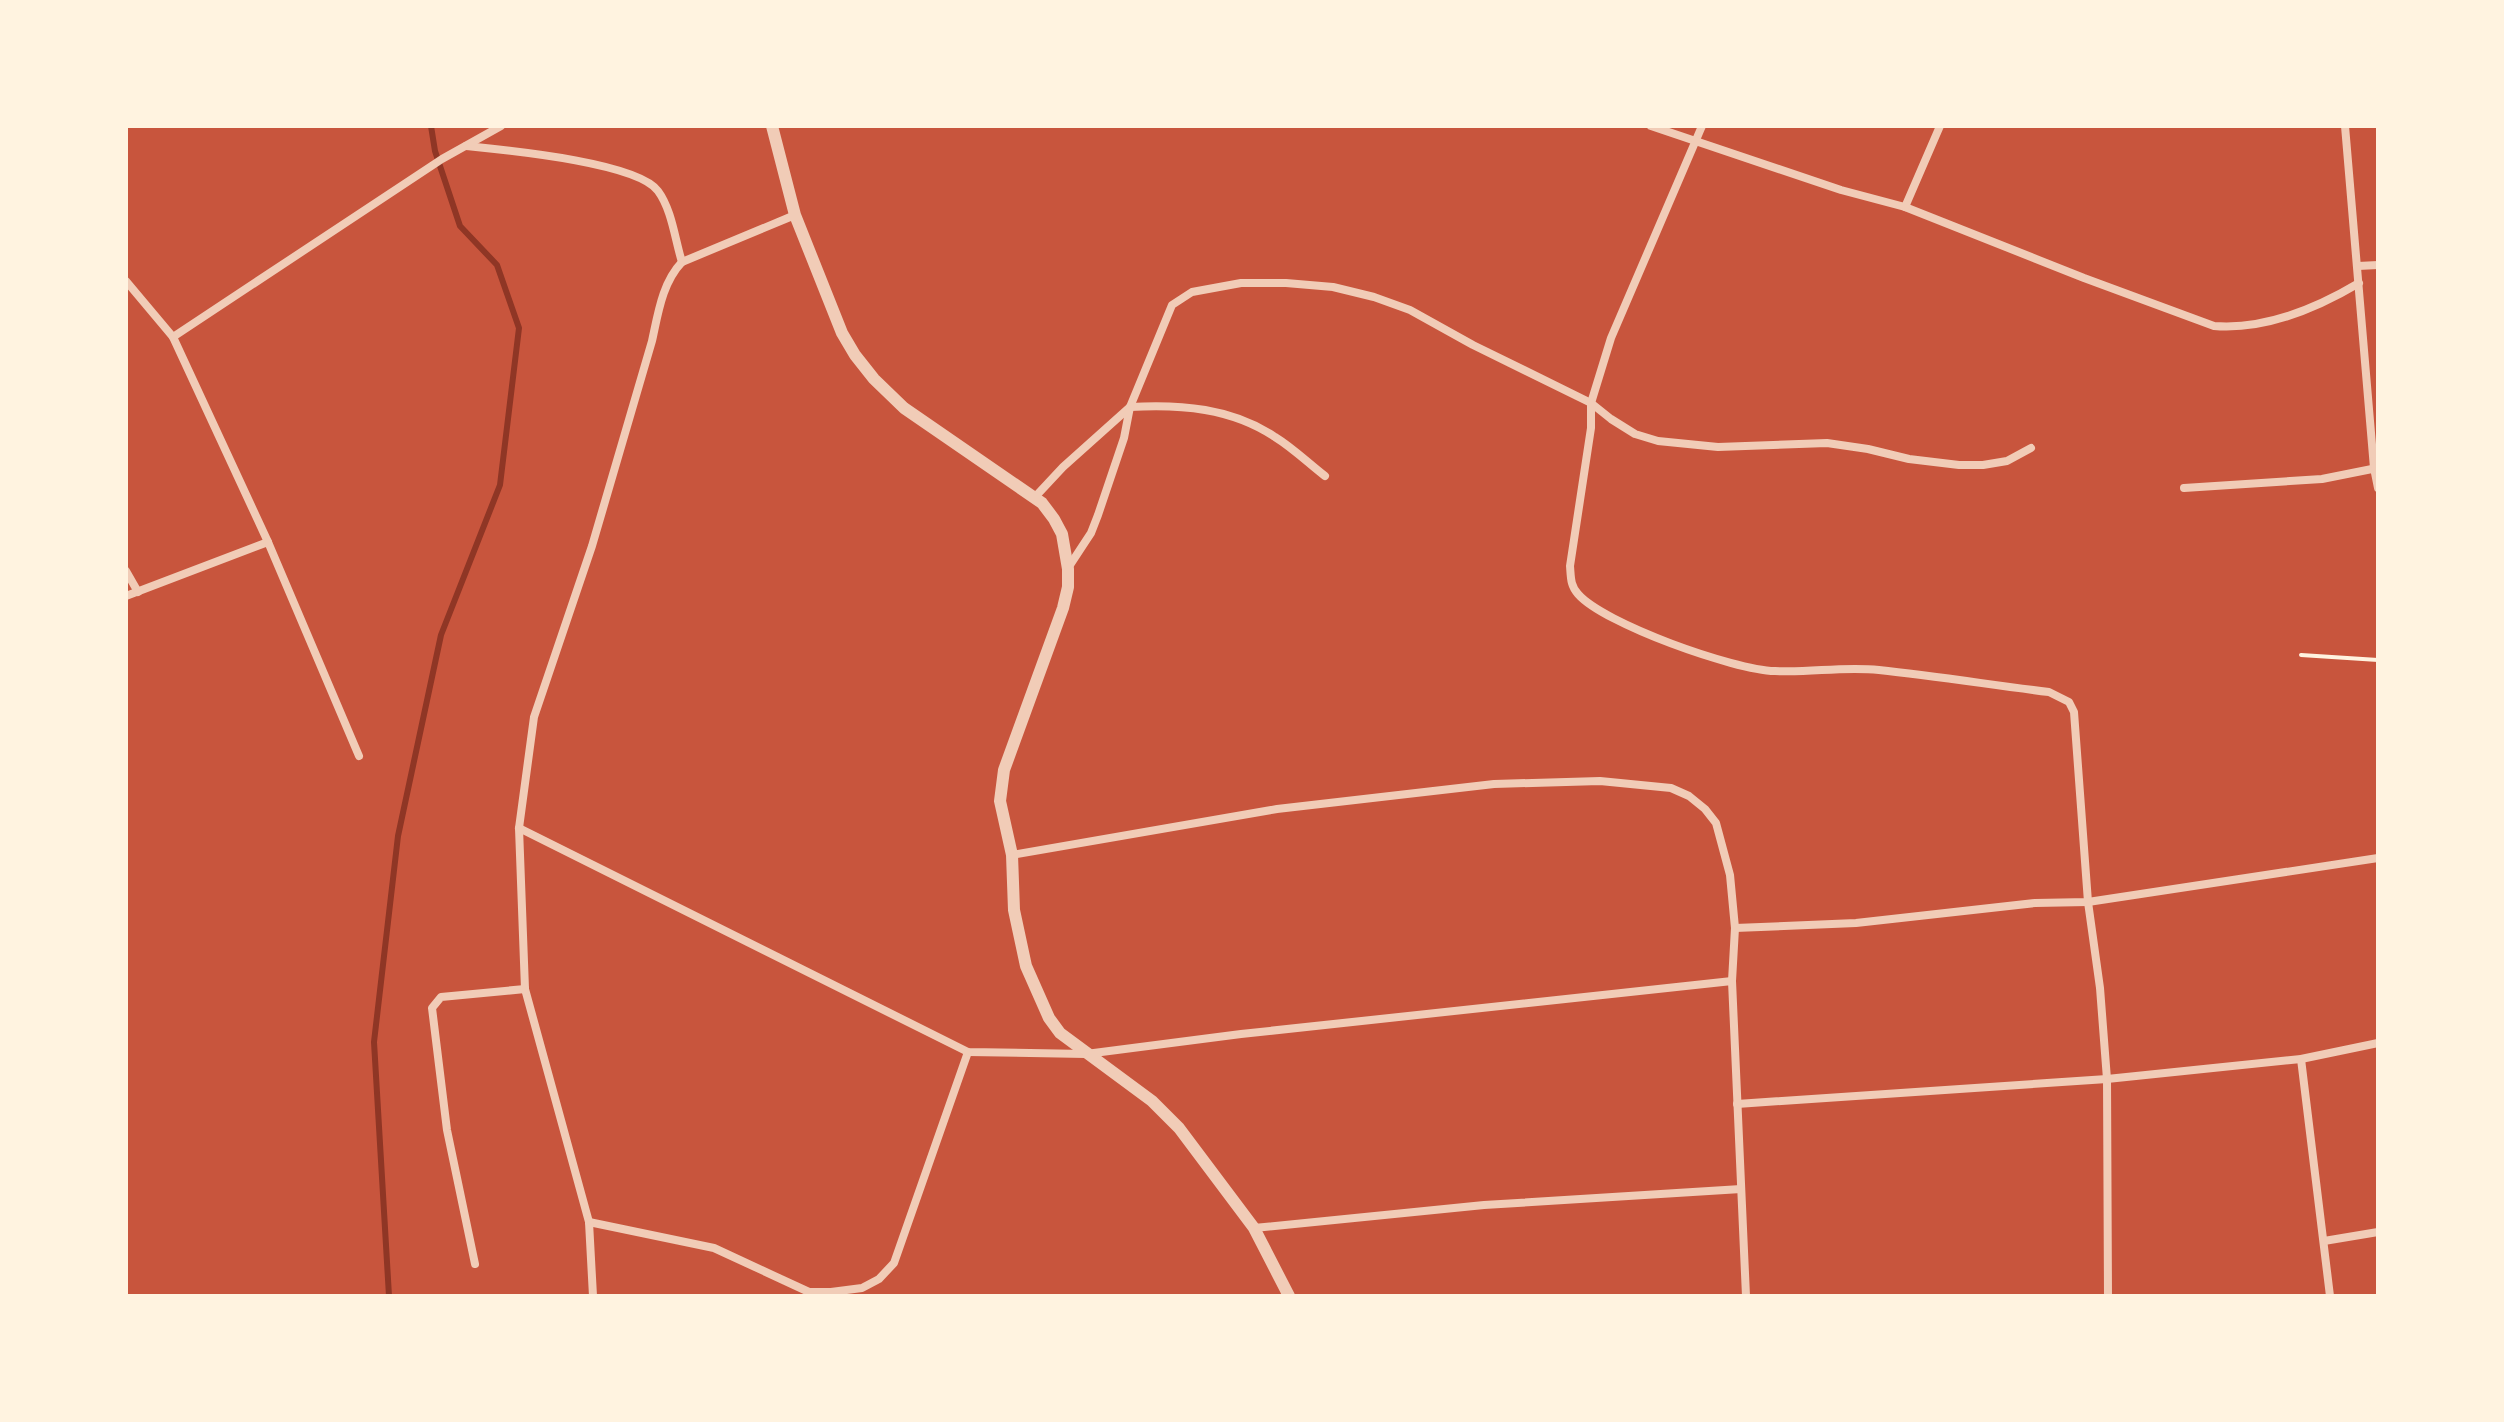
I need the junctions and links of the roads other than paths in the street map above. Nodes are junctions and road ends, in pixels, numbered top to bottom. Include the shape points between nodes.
1 (501, 126) edge
2 (772, 126) edge
3 (1651, 126) edge
4 (1702, 126) edge
5 (1940, 126) edge
6 (2345, 126) edge
7 (1696, 142) junction
8 (466, 146) junction
9 (1905, 207) junction
10 (795, 215) junction
11 (682, 262) junction
12 (2378, 265) edge
13 (2358, 266) junction
14 (126, 281) edge
15 (2359, 283) junction
16 (173, 337) junction
17 (1591, 403) junction
18 (1130, 407) junction
19 (2031, 448) dead end
20 (2376, 468) edge
21 (1325, 476) dead end
22 (2184, 488) dead end
23 (2378, 488) edge
24 (1035, 497) junction
25 (268, 542) junction
26 (1068, 569) junction
27 (126, 571) edge
28 (138, 592) junction
29 (126, 596) edge
30 (359, 756) dead end
31 (519, 828) junction
32 (1012, 855) junction
33 (2378, 858) edge
34 (2088, 902) junction
35 (1735, 928) junction
36 (1732, 981) junction
37 (525, 989) junction
38 (2378, 1043) edge
39 (968, 1052) junction
40 (1086, 1054) junction
41 (2301, 1059) junction
42 (2107, 1079) junction
43 (1737, 1104) junction
44 (1741, 1189) junction
45 (589, 1222) junction
46 (1254, 1228) junction
47 (2378, 1232) edge
48 (2324, 1241) junction
49 (475, 1264) dead end
50 (792, 1285) junction
51 (593, 1296) edge
52 (791, 1296) edge
53 (1289, 1296) edge
54 (1746, 1296) edge
55 (2108, 1296) edge
56 (2330, 1296) edge

1 - 8 street
2 - 10 street
3 - 7 street
4 - 7 street
5 - 9 street
6 - 13 street
7 - 9 street
7 - 17 street via 1611,338
8 - 11 street via 619,169 642,179 657,189
8 - 16 street
9 - 15 street via 2214,326 2235,328 2283,317 2331,300
10 - 11 street
10 - 24 street via 842,333 874,379 904,408
11 - 31 street via 667,284 592,546 534,717
12 - 13 street
13 - 15 street
14 - 16 street
15 - 20 street
16 - 25 street
17 - 18 street via 1410,310 1374,297 1333,287 1241,283 1192,292 1172,305
17 - 19 street via 1635,434 1682,445 1827,443 1959,465 2007,461
17 - 34 street via 1570,566 1571,584 1579,596 1668,642 1736,665 1776,671 1863,669 2049,692 2069,702 2074,712
18 - 21 street via 1187,407 1244,420 1275,436
18 - 24 street
18 - 26 street via 1098,515
20 - 22 street via 2322,479
20 - 23 street
24 - 26 street via 1062,534
25 - 28 street
25 - 30 street
26 - 32 street via 1063,608 1004,770 1000,801
27 - 28 street
28 - 29 street
31 - 37 street
31 - 39 street
32 - 35 street via 1277,809 1494,784 1614,782 1671,788 1705,809 1722,842
32 - 40 street via 1014,910 1026,966 1049,1018
33 - 34 street
34 - 35 street
34 - 42 street
35 - 36 street
36 - 40 street
36 - 43 street
37 - 45 street
37 - 49 street via 441,997 432,1008 447,1130
38 - 41 street
39 - 40 street
39 - 50 street via 894,1263 862,1288 809,1292
40 - 46 street via 1152,1101 1179,1128
41 - 42 street
41 - 48 street
42 - 43 street
42 - 55 street
43 - 44 street
44 - 46 street via 1484,1205
44 - 54 street
45 - 50 street via 714,1248
45 - 51 street
46 - 53 street
47 - 48 street
48 - 56 street
50 - 52 street

